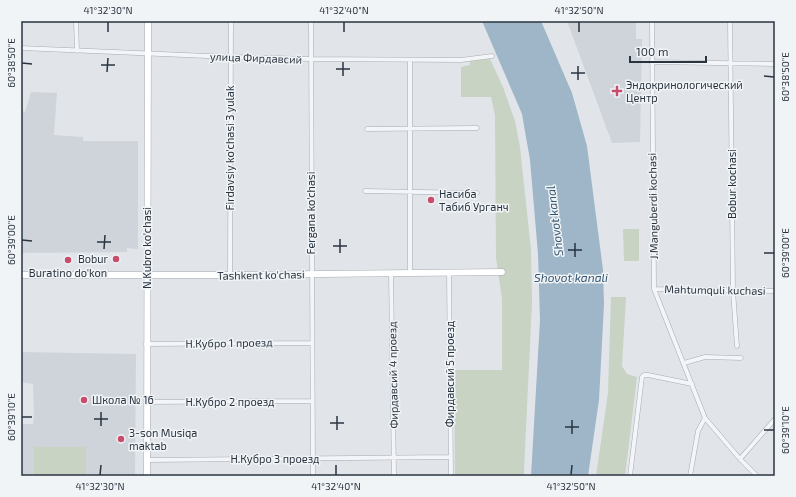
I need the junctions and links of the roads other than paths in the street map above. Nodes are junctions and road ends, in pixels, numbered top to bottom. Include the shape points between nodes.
1 (76, 21) edge
2 (148, 21) edge
3 (230, 21) edge
4 (311, 21) edge
5 (652, 21) edge
6 (730, 21) edge
7 (21, 48) edge
8 (77, 51) junction
9 (148, 54) junction
10 (492, 56) dead end
11 (231, 57) junction
12 (311, 59) junction
13 (410, 60) junction
14 (652, 62) junction
15 (731, 64) junction
16 (775, 64) edge
17 (477, 128) dead end
18 (366, 129) dead end
19 (410, 129) junction
20 (365, 191) dead end
21 (409, 192) junction
22 (477, 193) dead end
23 (449, 272) junction
24 (502, 272) dead end
25 (391, 273) junction
26 (410, 273) junction
27 (147, 274) junction
28 (311, 274) junction
29 (21, 275) edge
30 (230, 276) junction
31 (654, 289) junction
32 (733, 291) junction
33 (775, 291) edge
34 (312, 342) junction
35 (146, 344) junction
36 (737, 346) dead end
37 (741, 358) dead end
38 (684, 363) junction
39 (692, 384) junction
40 (312, 401) junction
41 (147, 402) junction
42 (706, 418) junction
43 (774, 421) edge
44 (394, 458) junction
45 (450, 458) junction
46 (313, 459) junction
47 (740, 459) junction
48 (147, 460) junction
49 (147, 476) edge
50 (313, 476) edge
51 (394, 476) edge
52 (451, 476) edge
53 (630, 476) edge
54 (690, 476) edge
55 (757, 476) edge

1 - 8 street
2 - 9 street, N.Kubro ko'chasi
3 - 11 street, Firdavsiy ko'chasi 3 yulak
4 - 12 street, Fergana ko'chasi
5 - 14 street, J.Manguberdi kochasi
6 - 15 street, Bobur kochasi
7 - 8 street, улица Фирдавсий
8 - 9 street, улица Фирдавсий
9 - 11 street, улица Фирдавсий
9 - 27 street, N.Kubro ko'chasi
10 - 13 street, улица Фирдавсий via 461,60
11 - 12 street, улица Фирдавсий
11 - 30 street, Firdavsiy ko'chasi 3 yulak
12 - 13 street, улица Фирдавсий
12 - 28 street, Fergana ko'chasi
13 - 19 street
14 - 15 street
14 - 31 street, J.Manguberdi kochasi
15 - 16 street
15 - 32 street, Bobur kochasi
17 - 19 street
18 - 19 street
19 - 21 street
20 - 21 street
21 - 22 street
21 - 26 street
23 - 24 street, Tashkent ko'chasi
23 - 26 street, Tashkent ko'chasi
23 - 45 street, Фирдавсий 5 проезд
25 - 26 street, Tashkent ko'chasi
25 - 28 street, Tashkent ko'chasi
25 - 44 street, Фирдавсий 4 проезд
27 - 29 street, Tashkent ko'chasi
27 - 30 street, Tashkent ko'chasi
27 - 35 street, N.Kubro ko'chasi
28 - 30 street, Tashkent ko'chasi
28 - 34 street, Fergana ko'chasi
31 - 32 street, Mahtumquli kuchasi
31 - 38 street, J.Manguberdi kochasi
32 - 33 street, Mahtumquli kuchasi
32 - 36 street, Bobur kochasi
34 - 35 street, Н.Кубро 1 проезд
34 - 40 street, Fergana ko'chasi
35 - 41 street, N.Kubro ko'chasi
37 - 38 street via 705,357
38 - 39 street, J.Manguberdi kochasi
39 - 42 street, J.Manguberdi kochasi
39 - 53 street via 648,375 642,377
40 - 41 street, Н.Кубро 2 проезд
40 - 46 street, Fergana ko'chasi
41 - 48 street, N.Kubro ko'chasi
42 - 47 street, J.Manguberdi kochasi
42 - 54 street via 698,431
43 - 47 street
44 - 45 street, Н.Кубро 3 проезд
44 - 46 street, Н.Кубро 3 проезд
44 - 51 street, Фирдавсий 4 проезд
45 - 52 street, Фирдавсий 5 проезд
46 - 48 street, Н.Кубро 3 проезд
46 - 50 street, Fergana ko'chasi
47 - 55 street, J.Manguberdi kochasi
48 - 49 street, N.Kubro ko'chasi

